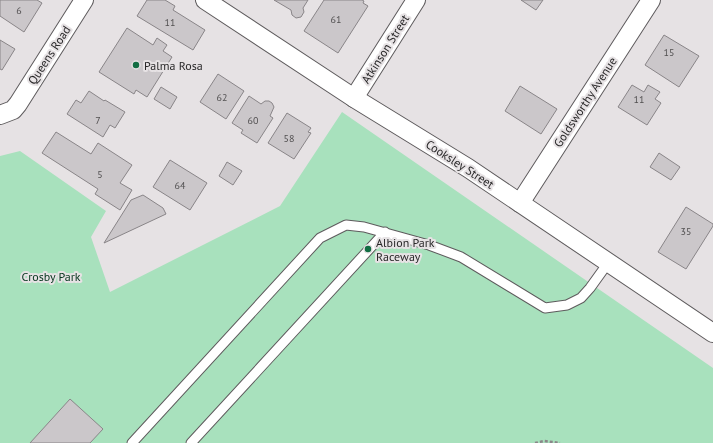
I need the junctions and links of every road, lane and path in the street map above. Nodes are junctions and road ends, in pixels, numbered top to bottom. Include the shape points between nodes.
1 (84, 0) edge
2 (205, 0) edge
3 (416, 0) edge
4 (650, 0) edge
5 (354, 98) junction
6 (6, 112) edge
7 (520, 203) junction
8 (385, 232) junction
9 (608, 263) junction
10 (713, 333) edge
11 (132, 443) edge
12 (191, 443) edge
13 (535, 443) edge
14 (560, 443) edge

1 - 6 street, Queens Road via 37,76
2 - 5 street, Cooksley Street
3 - 5 street, Atkinson Street
4 - 7 street, Goldsworthy Avenue
5 - 7 street, Cooksley Street
7 - 9 street, Cooksley Street
8 - 9 lane via 461,257 545,308 567,305 581,298
8 - 11 lane via 346,225 320,238
8 - 12 lane
9 - 10 street, Cooksley Street
13 - 14 path via 544,440

